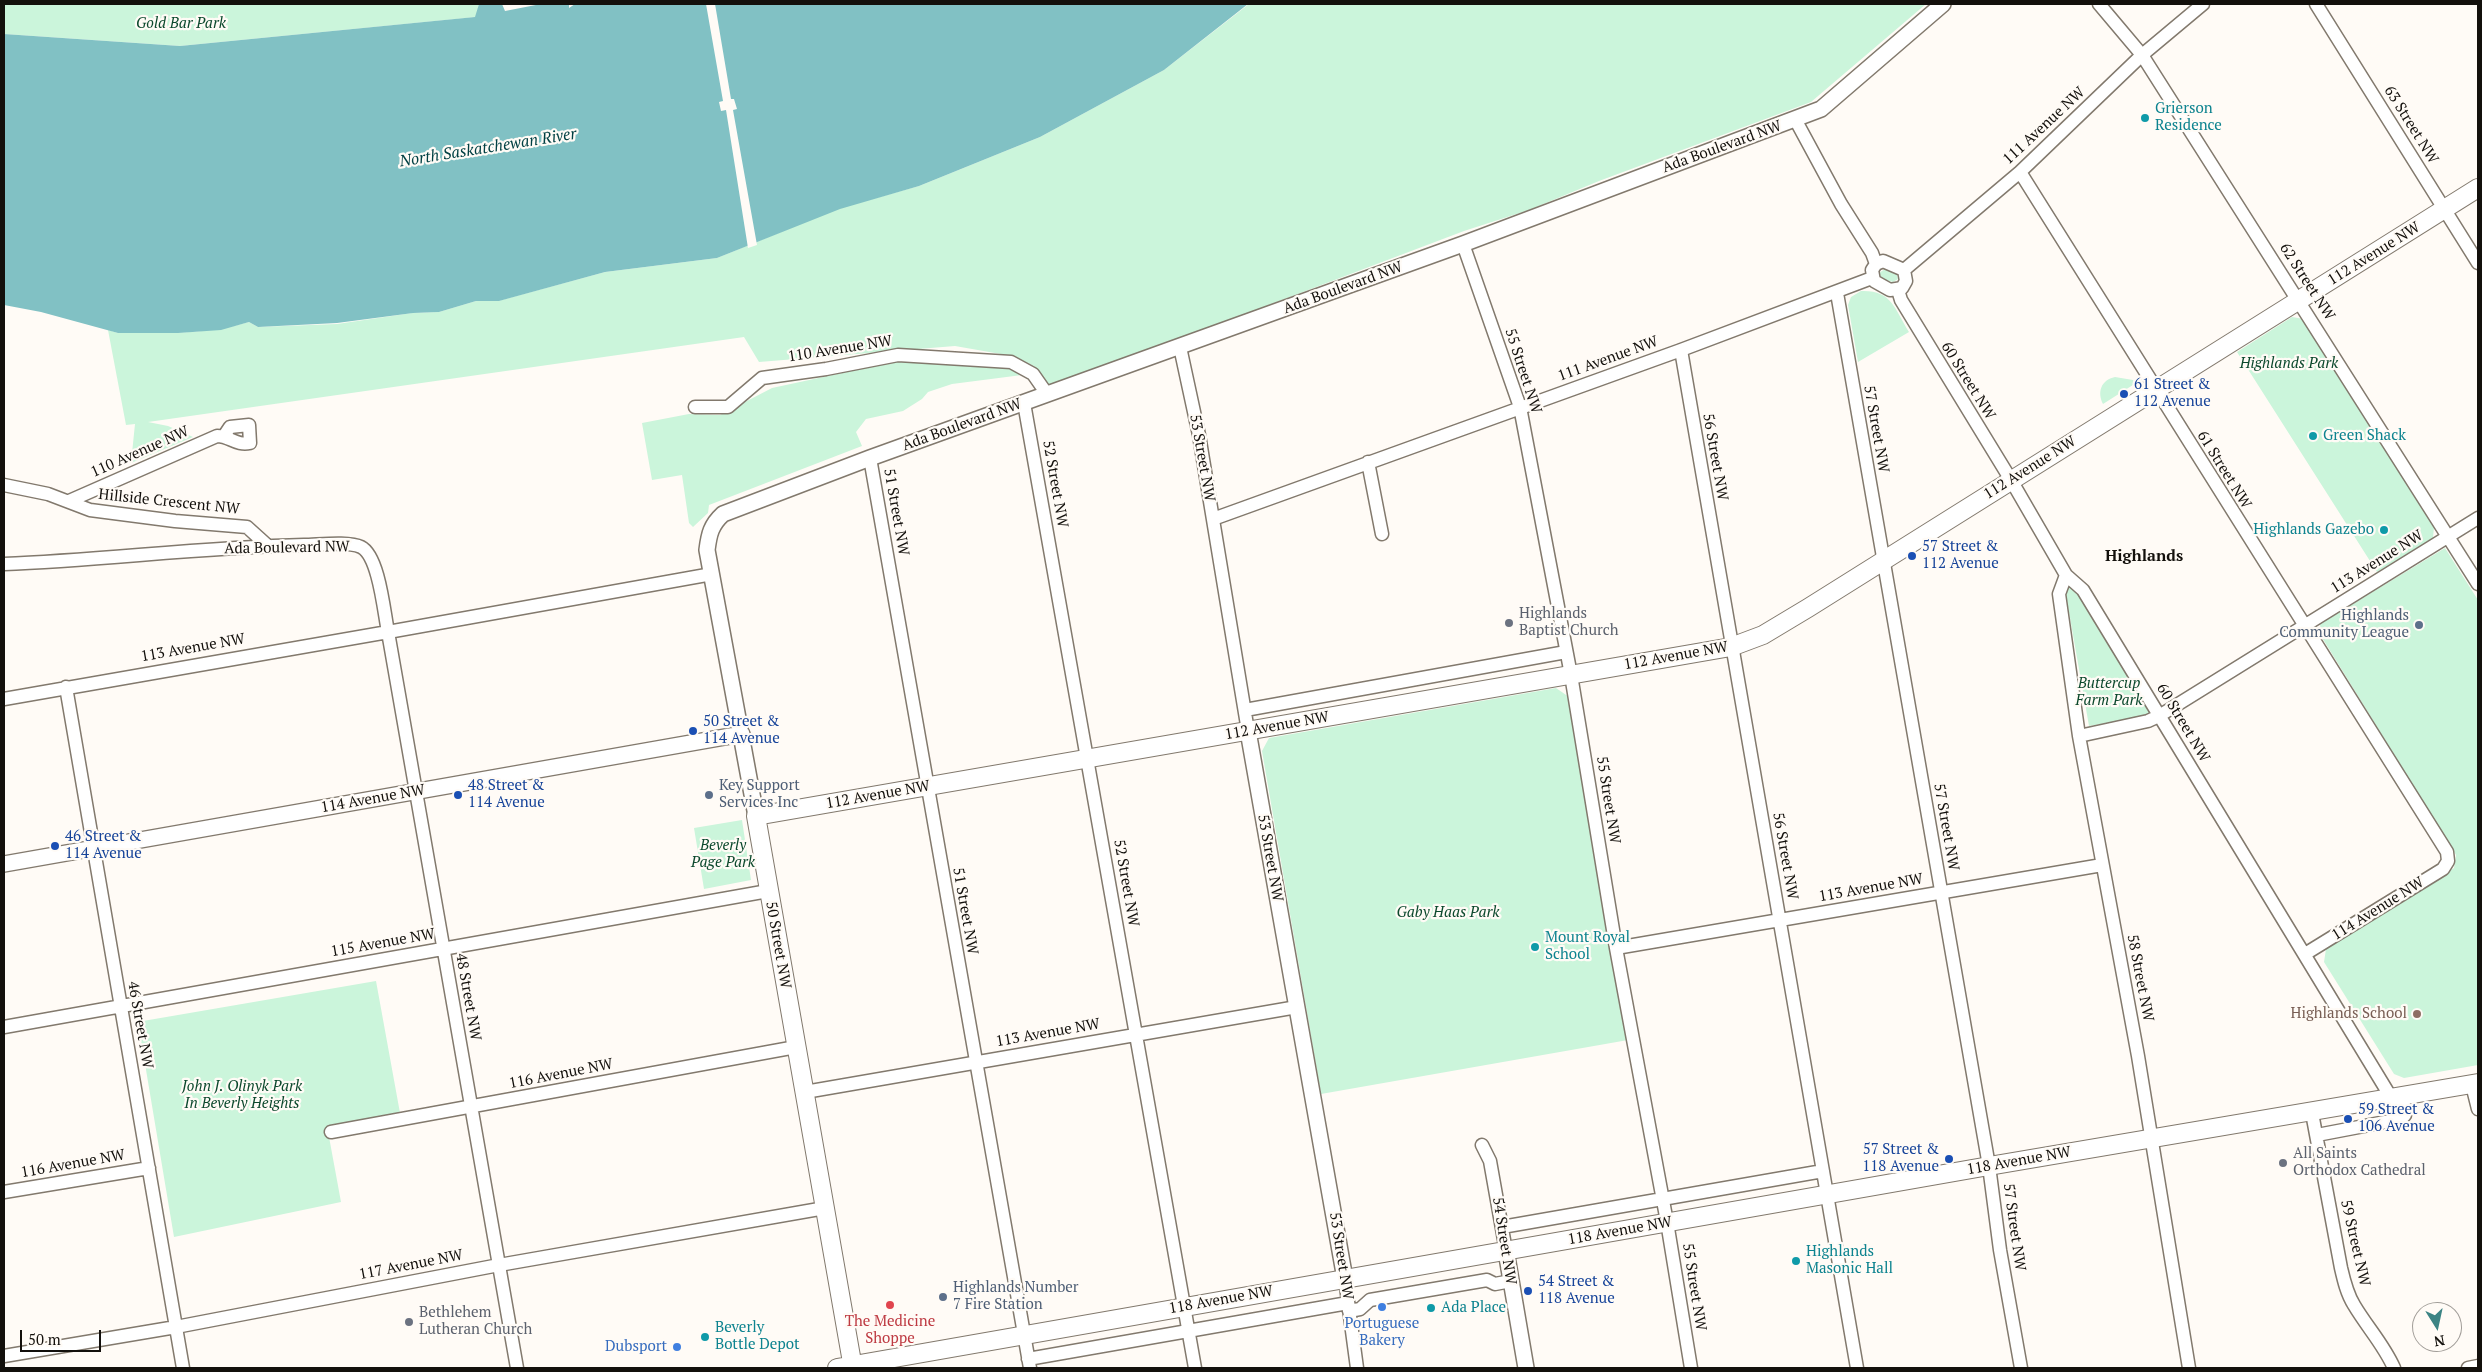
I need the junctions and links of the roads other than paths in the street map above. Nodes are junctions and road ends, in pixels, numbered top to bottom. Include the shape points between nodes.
1 (1943, 4) edge
2 (2098, 4) edge
3 (2203, 4) edge
4 (2316, 4) edge
5 (2142, 55) junction
6 (1796, 119) junction
7 (2020, 172) junction
8 (2478, 188) edge
9 (2444, 209) junction
10 (1463, 244) junction
11 (2478, 263) edge
12 (1876, 264) junction
13 (1904, 270) junction
14 (1872, 278) junction
15 (1898, 290) junction
16 (1837, 293) junction
17 (2299, 300) junction
18 (1180, 348) junction
19 (1681, 350) junction
20 (2155, 390) junction
21 (1047, 394) junction
22 (1024, 403) junction
23 (696, 407) dead end
24 (1520, 407) junction
25 (224, 436) dead end
26 (870, 458) junction
27 (1368, 462) junction
28 (2011, 480) junction
29 (4, 485) edge
30 (69, 501) junction
31 (2478, 518) edge
32 (1213, 519) junction
33 (714, 522) joint
34 (1382, 534) dead end
35 (2448, 537) junction
36 (268, 546) junction
37 (1882, 560) junction
38 (4, 564) edge
39 (712, 574) junction
40 (2066, 575) junction
41 (2478, 584) edge
42 (2304, 627) junction
43 (388, 632) junction
44 (1731, 647) junction
45 (1566, 652) junction
46 (1571, 675) junction
47 (66, 687) junction
48 (4, 699) edge
49 (1245, 710) junction
50 (2159, 716) junction
51 (1248, 731) junction
52 (742, 734) junction
53 (2079, 736) junction
54 (1087, 759) junction
55 (927, 787) junction
56 (416, 792) junction
57 (756, 816) junction
58 (93, 848) junction
59 (2448, 862) joint
60 (4, 864) edge
61 (2102, 865) junction
62 (768, 891) junction
63 (1941, 892) junction
64 (1780, 920) junction
65 (1616, 948) junction
66 (444, 949) junction
67 (2306, 954) junction
68 (121, 1007) junction
69 (1297, 1007) junction
70 (4, 1027) edge
71 (1136, 1035) junction
72 (796, 1047) junction
73 (976, 1062) junction
74 (2475, 1084) edge
75 (805, 1092) junction
76 (2397, 1098) junction
77 (471, 1107) junction
78 (2478, 1108) edge
79 (2312, 1112) junction
80 (331, 1132) dead end
81 (2317, 1135) junction
82 (2152, 1138) junction
83 (1482, 1145) dead end
84 (1989, 1166) junction
85 (148, 1168) junction
86 (1823, 1172) junction
87 (4, 1192) edge
88 (1828, 1195) junction
89 (1663, 1199) junction
90 (825, 1208) junction
91 (1667, 1222) junction
92 (1502, 1227) junction
93 (1506, 1251) junction
94 (499, 1265) junction
95 (1345, 1279) junction
96 (1511, 1282) junction
97 (1185, 1306) junction
98 (1349, 1307) junction
99 (176, 1327) junction
100 (1189, 1331) junction
101 (1024, 1335) junction
102 (914, 1354) junction
103 (4, 1356) edge
104 (1029, 1364) edge
105 (2478, 1366) edge
106 (847, 1367) edge
107 (183, 1368) edge
108 (517, 1368) edge
109 (897, 1368) edge
110 (1195, 1368) edge
111 (1357, 1368) edge
112 (1526, 1368) edge
113 (1691, 1368) edge
114 (1857, 1368) edge
115 (2021, 1368) edge
116 (2189, 1368) edge
117 (2394, 1368) edge
118 (2468, 1368) edge

1 - 6 street, Ada Boulevard NW via 1821,109
2 - 5 street, 62 Street NW
3 - 5 street, 111 Avenue NW
4 - 9 street, 63 Street NW
5 - 7 street, 111 Avenue NW
5 - 17 street, 62 Street NW
6 - 10 street, Ada Boulevard NW
6 - 12 street
7 - 13 street, 111 Avenue NW
7 - 20 street, 61 Street NW
8 - 9 main road, 112 Avenue NW
9 - 11 street, 63 Street NW
9 - 17 main road, 112 Avenue NW
10 - 18 street, Ada Boulevard NW
10 - 24 street, 55 Street NW
12 - 13 street via 1886,262
12 - 14 street
13 - 15 street via 1906,281
14 - 15 street via 1880,286
14 - 16 street, 111 Avenue NW
15 - 28 street, 60 Street NW via 1934,357
16 - 19 street, 111 Avenue NW
16 - 37 street, 57 Street NW
17 - 20 main road, 112 Avenue NW
17 - 35 street, 62 Street NW
18 - 21 street, Ada Boulevard NW
18 - 32 street, 53 Street NW
19 - 24 street, 111 Avenue NW
19 - 44 street, 56 Street NW
20 - 28 main road, 112 Avenue NW
20 - 42 street, 61 Street NW
21 - 22 street, Ada Boulevard NW
21 - 23 street, 110 Avenue NW via 1033,374 1011,362 898,355 762,378 728,407
22 - 26 street, Ada Boulevard NW
22 - 54 street, 52 Street NW
24 - 27 street, 111 Avenue NW
24 - 45 street, 55 Street NW
25 - 30 street, 110 Avenue NW
26 - 33 street, Ada Boulevard NW via 723,514
26 - 55 street, 51 Street NW
27 - 32 street, 111 Avenue NW
27 - 34 street
28 - 37 main road, 112 Avenue NW
28 - 40 street, 60 Street NW
29 - 30 street, Hillside Crescent NW
30 - 36 street, Hillside Crescent NW via 90,510 247,526
31 - 35 street, 113 Avenue NW
32 - 49 street, 53 Street NW
33 - 39 street, 50 Street NW via 707,550
35 - 41 street, 62 Street NW
35 - 42 street, 113 Avenue NW
36 - 38 street, Ada Boulevard NW
36 - 43 street, Ada Boulevard NW via 338,544 360,547 373,560
37 - 44 main road, 112 Avenue NW via 1763,635
37 - 63 street, 57 Street NW
39 - 43 street
39 - 52 street, 50 Street NW
40 - 50 street, 60 Street NW via 2084,590
40 - 53 street, 58 Street NW via 2059,594
42 - 50 street, 113 Avenue NW
42 - 59 street, 61 Street NW via 2402,779 2446,852
43 - 47 street, 113 Avenue NW
43 - 56 street, 48 Street NW
44 - 46 main road, 112 Avenue NW
44 - 64 street, 56 Street NW
45 - 46 street, 55 Street NW
45 - 49 street, 112 Avenue NW
46 - 51 main road, 112 Avenue NW
46 - 65 street, 55 Street NW
47 - 48 street, 113 Avenue NW
47 - 58 street, 46 Street NW
49 - 51 street, 53 Street NW
50 - 53 street, 113 Avenue NW
50 - 67 street, 60 Street NW
51 - 54 main road, 112 Avenue NW
51 - 69 street, 53 Street NW
52 - 56 street, 114 Avenue NW
52 - 57 street, 50 Street NW
53 - 61 street, 58 Street NW
54 - 55 main road, 112 Avenue NW
54 - 71 street, 52 Street NW
55 - 57 main road, 112 Avenue NW
55 - 73 street, 51 Street NW
56 - 58 street, 114 Avenue NW
56 - 66 street, 48 Street NW
57 - 62 main road, 50 Street NW
58 - 60 street, 114 Avenue NW
58 - 68 street, 46 Street NW
59 - 67 street, 114 Avenue NW via 2443,869
61 - 63 street, 113 Avenue NW
61 - 82 street, 58 Street NW
62 - 66 street, 115 Avenue NW
62 - 72 main road, 50 Street NW
63 - 64 street, 113 Avenue NW
63 - 84 street, 57 Street NW
64 - 65 street, 113 Avenue NW
64 - 86 street, 56 Street NW
65 - 89 street, 55 Street NW
66 - 68 street, 115 Avenue NW
66 - 77 street, 48 Street NW
67 - 76 street, 60 Street NW
68 - 70 street, 115 Avenue NW
68 - 85 street, 46 Street NW
69 - 71 street, 113 Avenue NW
69 - 95 street, 53 Street NW
71 - 73 street, 113 Avenue NW
71 - 97 street, 52 Street NW
72 - 75 main road, 50 Street NW
72 - 77 street, 116 Avenue NW
73 - 75 street, 113 Avenue NW
73 - 101 street, 51 Street NW
74 - 76 main road, 118 Avenue NW
74 - 78 street
75 - 90 main road, 50 Street NW
76 - 79 main road, 118 Avenue NW
76 - 81 street via 2404,1115 2401,1119
77 - 80 street, 116 Avenue NW
77 - 94 street, 48 Street NW
79 - 81 street, 59 Street NW
79 - 82 main road, 118 Avenue NW
81 - 117 street, 59 Street NW via 2347,1288 2353,1304
82 - 84 main road, 118 Avenue NW
82 - 116 street, 58 Street NW
83 - 92 street, 54 Street NW via 1490,1161
84 - 88 main road, 118 Avenue NW
84 - 115 street, 57 Street NW
85 - 87 street, 116 Avenue NW
85 - 99 street, 46 Street NW
86 - 88 street, 56 Street NW
86 - 89 street, 118 Avenue NW
88 - 91 main road, 118 Avenue NW
88 - 114 street, 56 Street NW
89 - 91 street, 55 Street NW
89 - 92 street, 118 Avenue NW
90 - 94 street, 117 Avenue NW
90 - 106 main road, 50 Street NW
91 - 93 main road, 118 Avenue NW
91 - 113 street, 55 Street NW
92 - 93 street, 54 Street NW
93 - 95 main road, 118 Avenue NW
93 - 96 street, 54 Street NW
94 - 99 street, 117 Avenue NW
94 - 108 street, 48 Street NW
95 - 97 main road, 118 Avenue NW
95 - 98 street, 53 Street NW
96 - 98 street, 118 Avenue NW via 1495,1284 1487,1280 1370,1300 1360,1309
96 - 112 street, 54 Street NW
97 - 100 street, 52 Street NW
97 - 101 main road, 118 Avenue NW
98 - 100 street, 118 Avenue NW
98 - 111 street, 53 Street NW
99 - 103 street, 117 Avenue NW
99 - 107 street, 46 Street NW
100 - 104 street, 118 Avenue NW
100 - 110 street, 52 Street NW
101 - 102 main road, 118 Avenue NW
101 - 104 street, 51 Street NW
102 - 106 main road, 118 Avenue NW
102 - 109 main road
105 - 118 street

